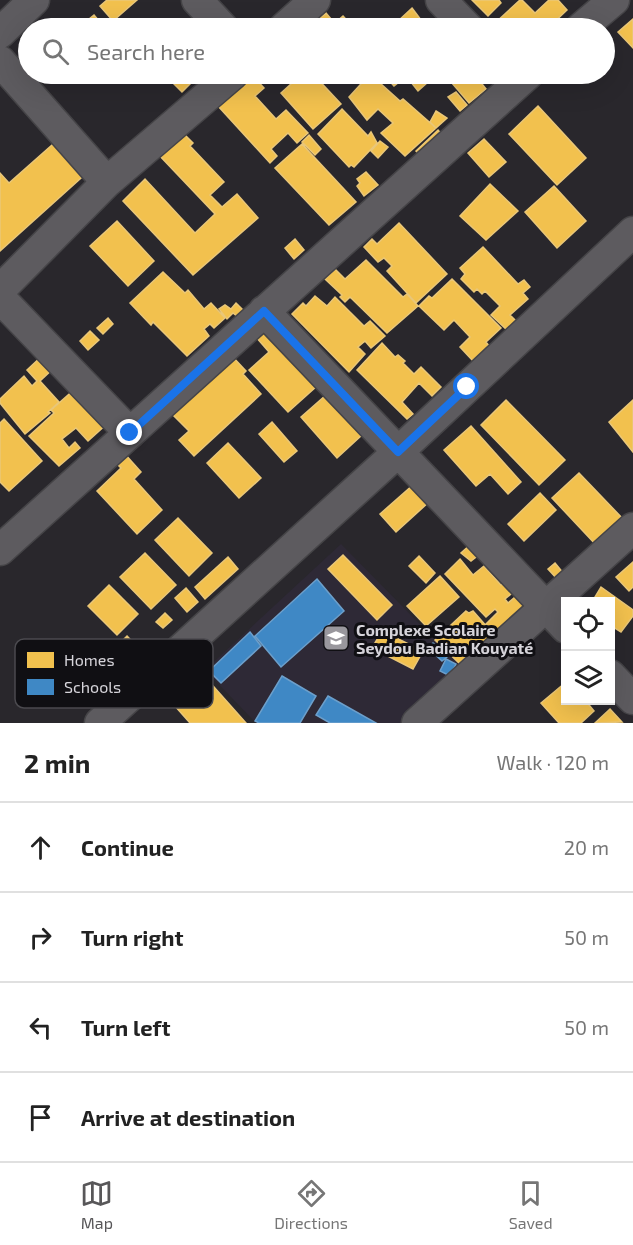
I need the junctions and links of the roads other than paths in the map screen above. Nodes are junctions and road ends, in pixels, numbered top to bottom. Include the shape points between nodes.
1 (34, 0) edge
2 (197, 0) edge
3 (315, 0) edge
4 (441, 0) edge
5 (614, 0) edge
6 (214, 18) edge
7 (295, 18) edge
8 (458, 18) edge
9 (593, 18) edge
10 (0, 33) edge
11 (0, 61) edge
12 (18, 81) edge
13 (20, 84) edge
14 (221, 84) edge
15 (510, 84) edge
16 (107, 182) junction
17 (633, 232) edge
18 (0, 290) edge
19 (0, 298) edge
20 (264, 311) junction
21 (130, 433) junction
22 (398, 452) junction
23 (633, 528) edge
24 (2, 543) edge
25 (545, 607) junction
26 (561, 623) edge
27 (192, 639) edge
28 (615, 680) edge
29 (633, 699) edge
30 (116, 708) edge
31 (100, 723) edge
32 (417, 723) edge

1 - 10 street
2 - 6 street
3 - 7 street
4 - 8 street
5 - 9 street
11 - 12 street
13 - 16 street
14 - 16 street
15 - 20 street
16 - 18 street
17 - 22 street
19 - 21 street
20 - 21 street
20 - 22 street
21 - 24 street
22 - 25 street
22 - 27 street
23 - 25 street
25 - 26 street
25 - 32 street
28 - 29 street
30 - 31 street

